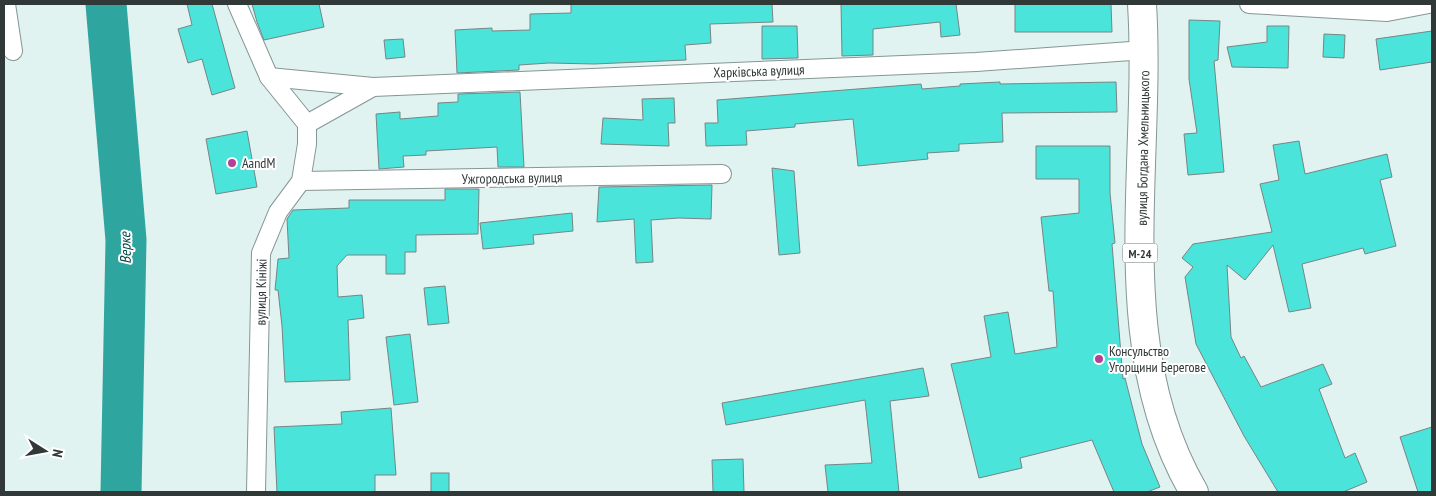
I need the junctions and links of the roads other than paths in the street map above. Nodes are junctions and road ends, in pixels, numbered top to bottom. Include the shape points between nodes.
1 (6, 4) edge
2 (237, 4) edge
3 (1142, 4) edge
4 (1249, 4) edge
5 (1429, 4) edge
6 (1145, 50) junction
7 (13, 51) dead end
8 (269, 77) junction
9 (373, 87) junction
10 (307, 124) junction
11 (722, 174) dead end
12 (301, 181) junction
13 (256, 492) edge
14 (1194, 492) edge

1 - 7 street
2 - 8 street
3 - 6 highway, вулиця Богдана Хмельницького / М-24
4 - 5 street via 1387,12
6 - 9 street, Харківська вулиця via 976,62
6 - 14 highway, вулиця Богдана Хмельницького / М-24 via 1140,277 1150,376 1178,465
8 - 9 street, Харківська вулиця
8 - 10 street
9 - 10 street, Харківська вулиця
10 - 12 street, вулиця Кініжі via 308,144
11 - 12 street, Ужгородська вулиця
12 - 13 street, вулиця Кініжі via 278,212 261,253

